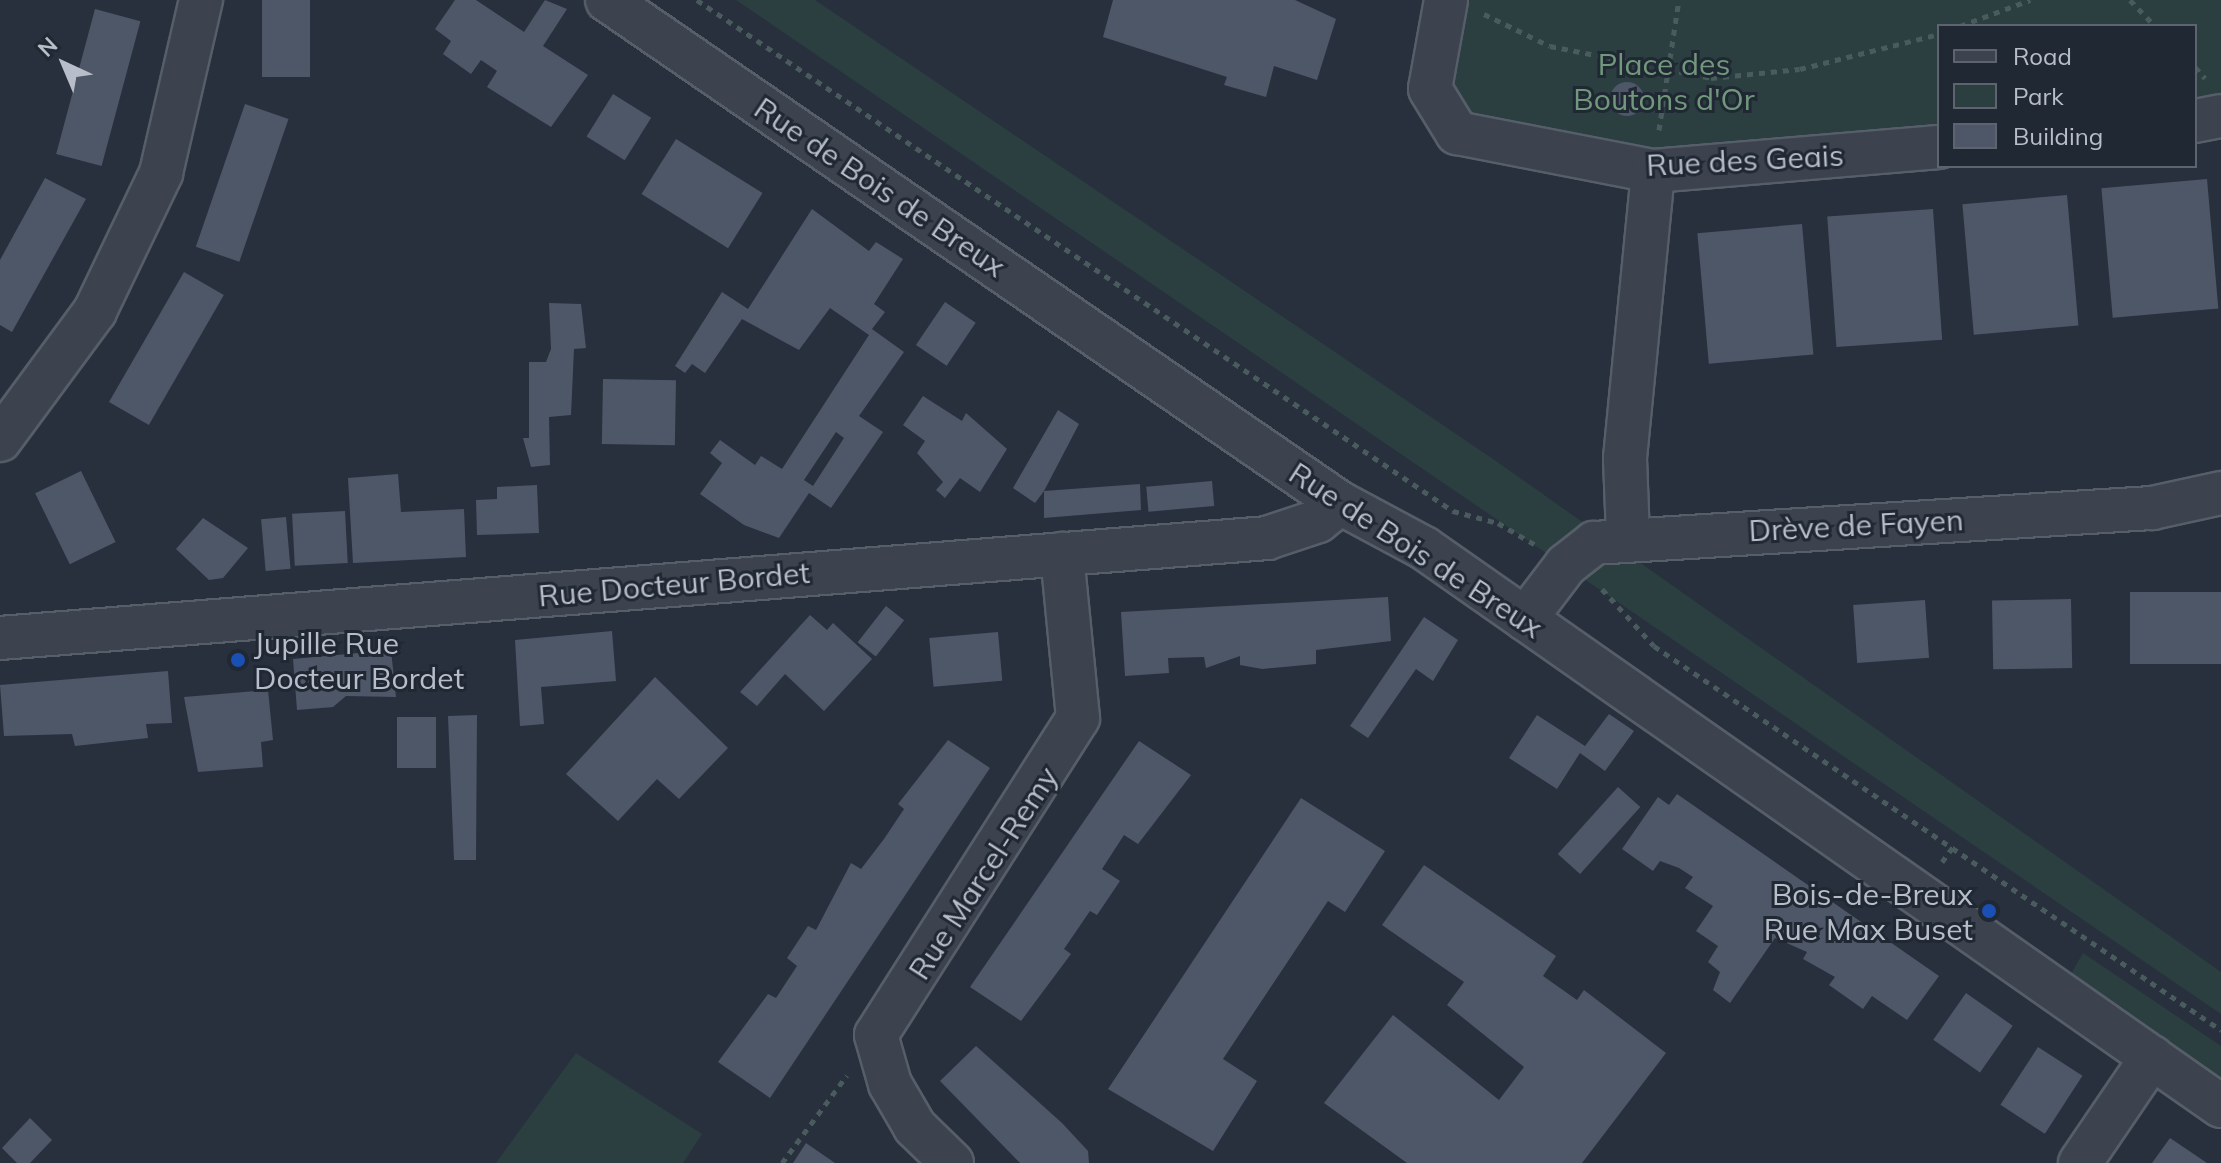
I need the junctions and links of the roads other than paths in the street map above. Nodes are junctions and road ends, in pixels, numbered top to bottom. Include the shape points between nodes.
1 (201, 0) edge
2 (607, 0) edge
3 (1457, 3) edge
4 (2221, 116) edge
5 (2197, 121) edge
6 (1937, 147) edge
7 (1653, 171) junction
8 (0, 440) edge
9 (2221, 493) edge
10 (1340, 503) junction
11 (1628, 537) junction
12 (1062, 554) junction
13 (1525, 619) junction
14 (0, 638) edge
15 (2152, 1057) junction
16 (2221, 1106) edge
17 (952, 1163) edge
18 (2080, 1163) edge

1 - 8 street via 161,173 95,311
2 - 10 street, Rue de Bois de Breux
3 - 7 street, Rue des Geais via 1430,89 1457,133
4 - 5 street
6 - 7 street, Rue des Geais
7 - 11 street via 1625,458
9 - 11 street, Drève de Fayen via 2152,508
10 - 12 street, Rue Docteur Bordet via 1318,521 1267,538
10 - 13 street, Rue de Bois de Breux via 1424,548
11 - 13 street, Drève de Fayen via 1594,543 1566,565
12 - 14 street, Rue Docteur Bordet
12 - 17 street, Rue Marcel-Remy via 1078,718 876,1035 890,1084 915,1127
13 - 15 street, Rue de Bois de Breux
15 - 16 street, Rue de Bois de Breux
15 - 18 street

